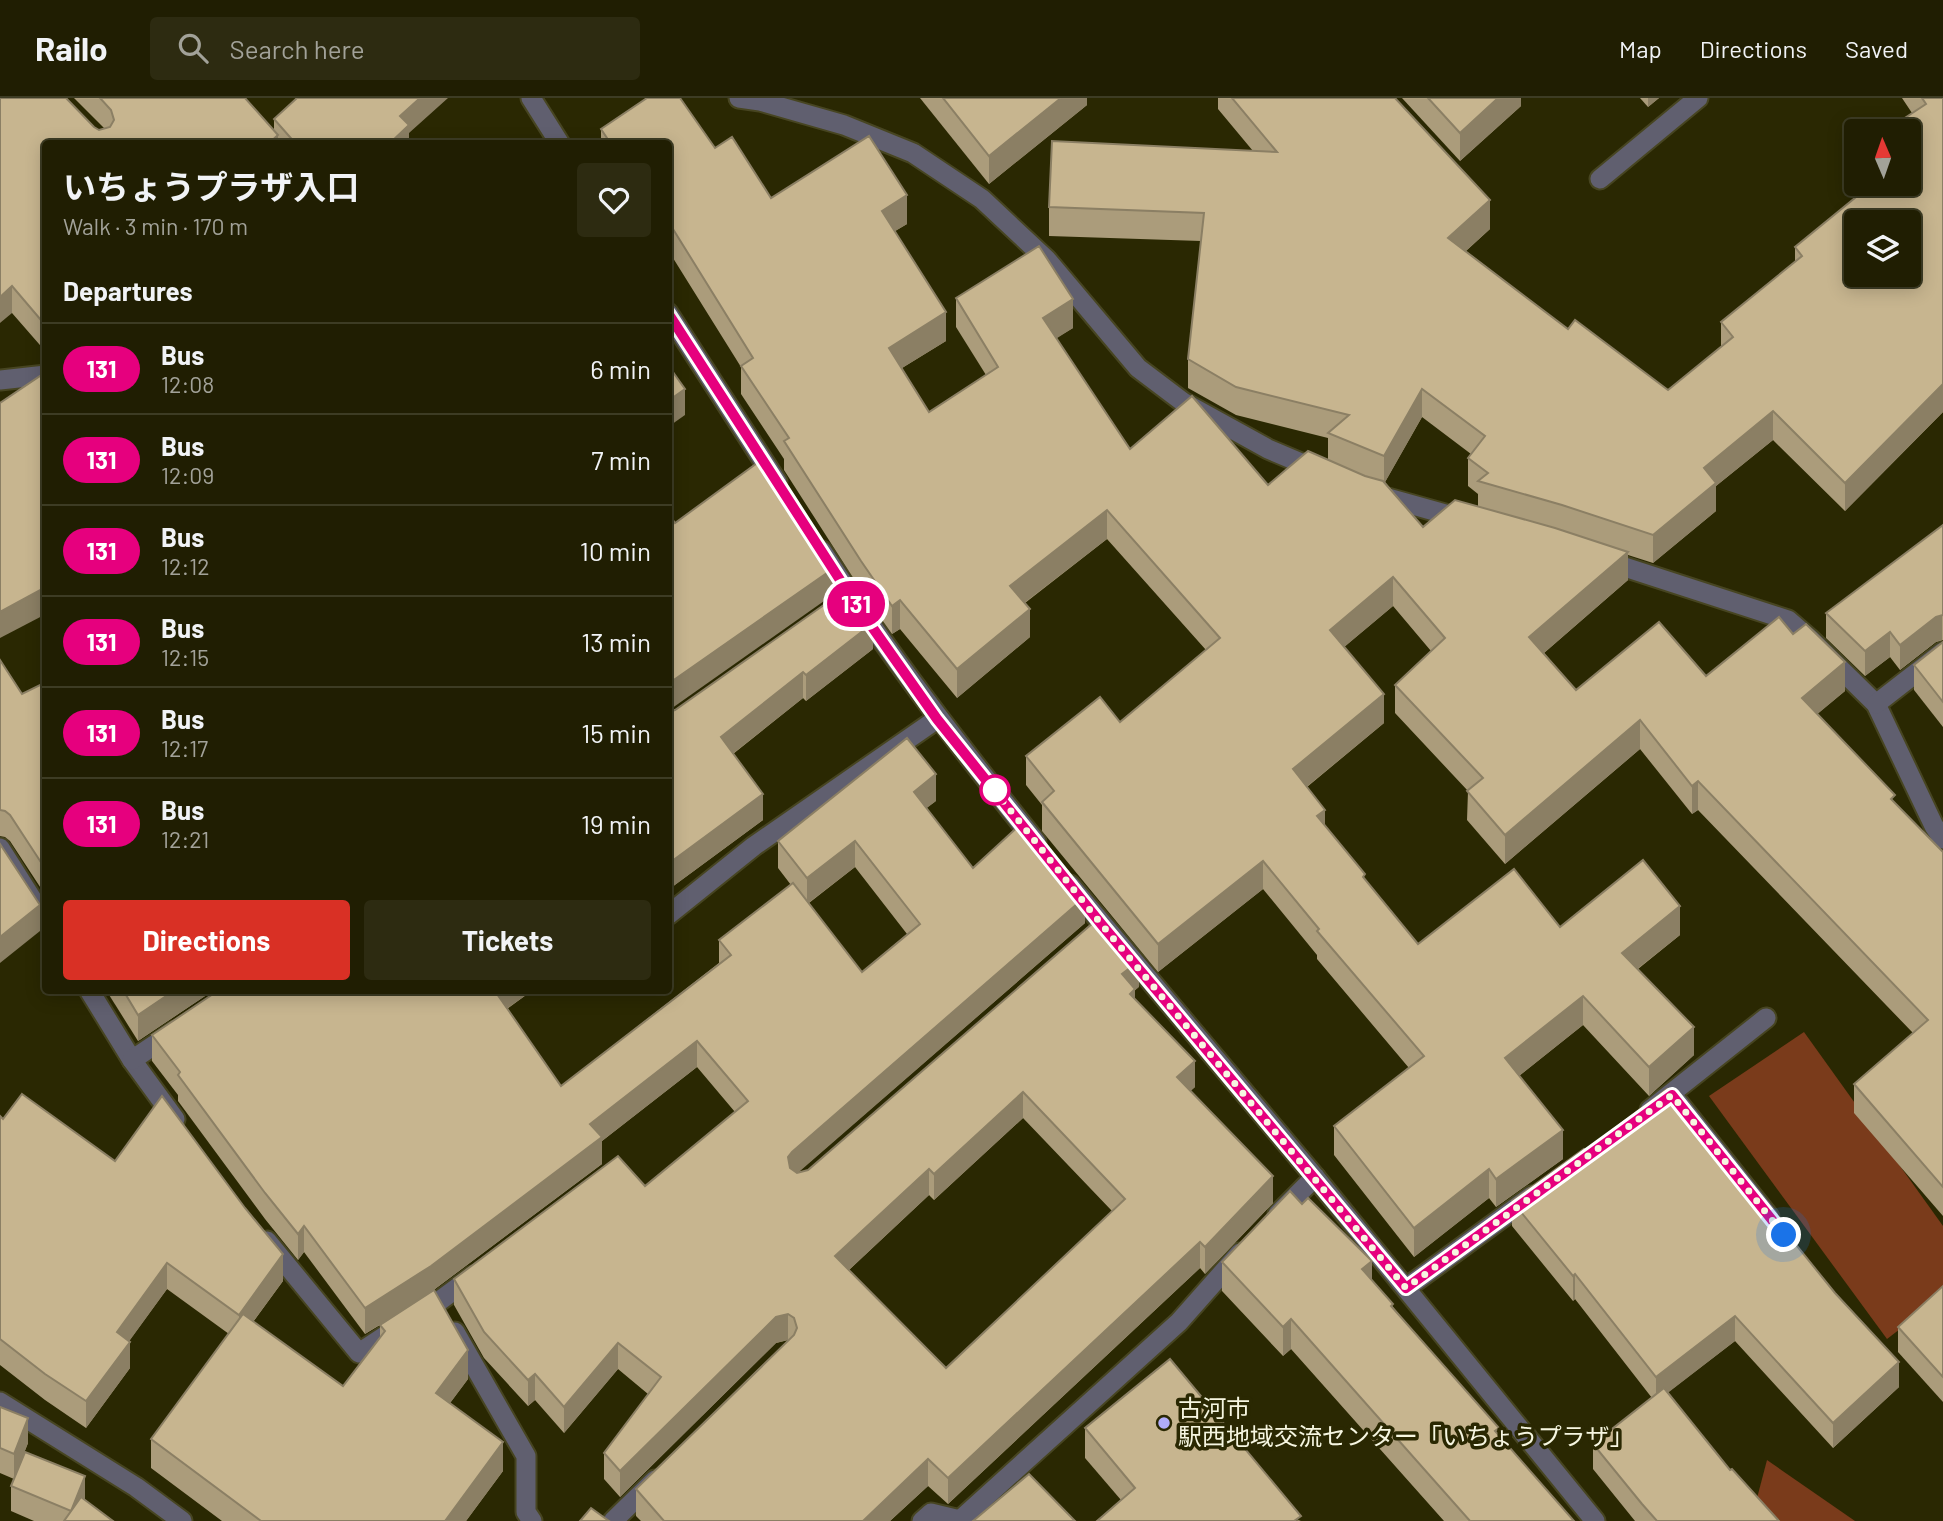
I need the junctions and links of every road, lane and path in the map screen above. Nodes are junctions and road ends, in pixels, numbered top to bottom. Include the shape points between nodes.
1 (531, 98) edge
2 (739, 98) edge
3 (1698, 98) edge
4 (557, 140) edge
5 (1600, 179) dead end
6 (672, 319) edge
7 (42, 375) edge
8 (0, 380) edge
9 (1332, 476) edge
10 (1357, 487) edge
11 (785, 495) edge
12 (1475, 523) edge
13 (814, 540) edge
14 (1584, 554) edge
15 (1943, 652) edge
16 (1876, 704) junction
17 (937, 719) junction
18 (1943, 839) edge
19 (0, 848) edge
20 (672, 912) edge
21 (42, 915) edge
22 (91, 994) edge
23 (1766, 1018) dead end
24 (190, 1021) edge
25 (132, 1060) junction
26 (1672, 1095) junction
27 (1639, 1119) edge
28 (189, 1138) edge
29 (1315, 1177) junction
30 (1550, 1183) edge
31 (1269, 1224) edge
32 (254, 1227) edge
33 (1784, 1235) edge
34 (1250, 1243) edge
35 (491, 1262) edge
36 (1406, 1288) junction
37 (427, 1310) junction
38 (0, 1402) edge
39 (671, 1465) edge
40 (183, 1521) edge
41 (532, 1521) edge
42 (613, 1521) edge
43 (922, 1521) edge
44 (1595, 1521) edge

1 - 4 street
2 - 9 street via 844,125 913,153 982,200 1047,260 1138,368 1174,396 1268,449
3 - 5 street
6 - 11 street
7 - 8 street
10 - 12 street
13 - 17 street via 845,601
14 - 16 street via 1788,620
15 - 16 street
16 - 18 street
17 - 20 street via 754,846
17 - 29 street via 1055,865 1097,930
19 - 21 street
22 - 25 street
23 - 26 street
24 - 25 street
25 - 28 street
26 - 27 street
26 - 33 street
29 - 31 street
29 - 36 street
30 - 36 street
32 - 37 street via 359,1353
34 - 43 street via 1179,1322 960,1520 931,1513
35 - 37 street
36 - 44 street
37 - 41 street via 526,1456 526,1512
38 - 40 street
39 - 42 street

